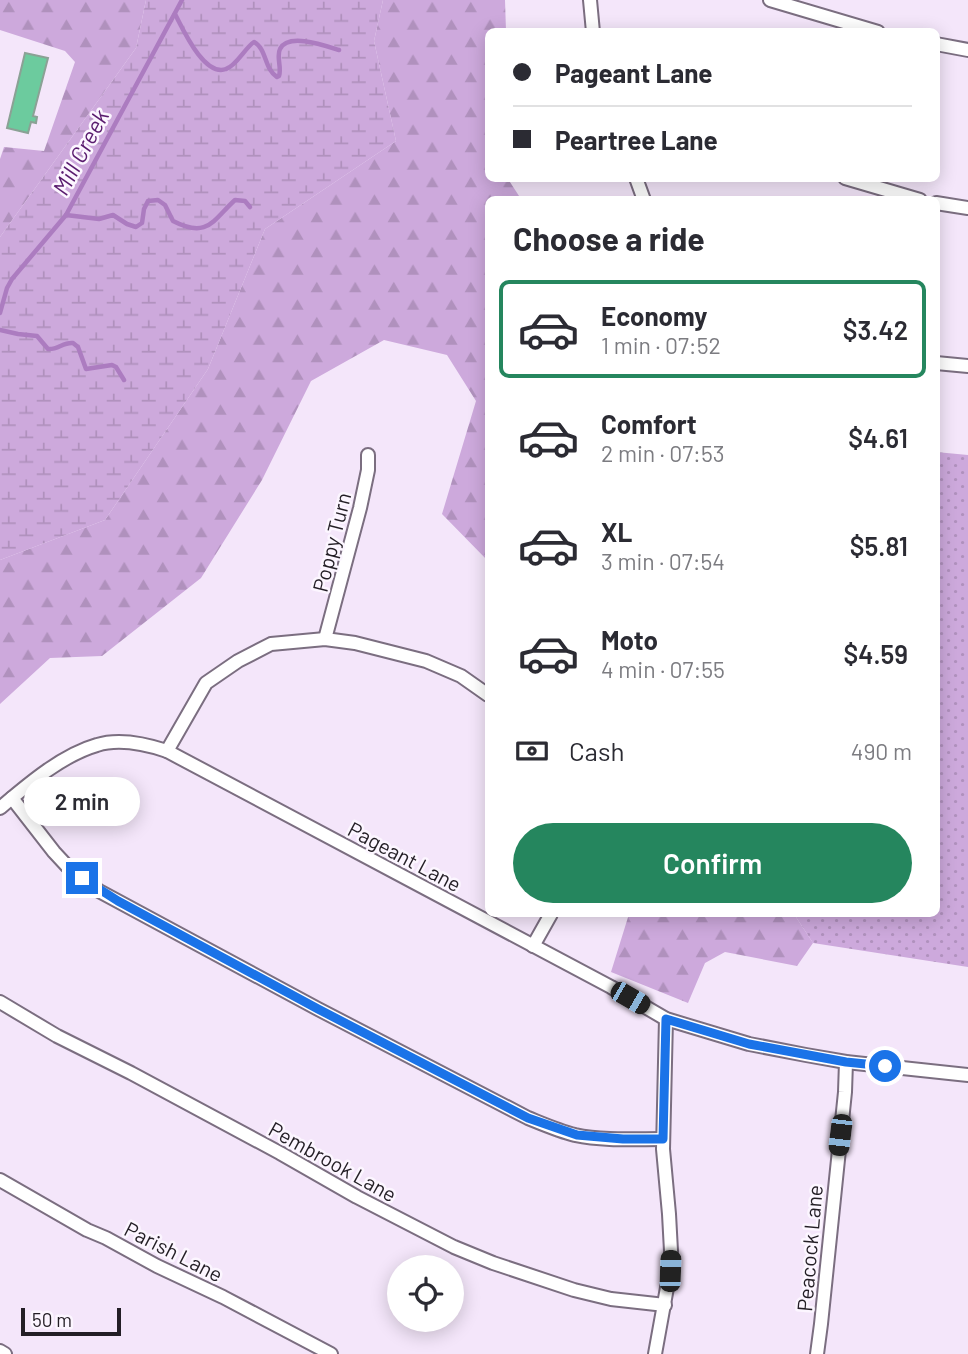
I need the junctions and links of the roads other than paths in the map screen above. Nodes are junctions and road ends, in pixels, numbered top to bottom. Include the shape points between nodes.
1 (590, 0) edge
2 (770, 0) edge
3 (593, 28) edge
4 (864, 28) edge
5 (940, 45) edge
6 (968, 50) edge
7 (859, 182) edge
8 (906, 196) edge
9 (940, 204) edge
10 (968, 208) edge
11 (940, 363) edge
12 (968, 366) edge
13 (368, 454) dead end
14 (325, 639) junction
15 (485, 693) edge
16 (167, 751) junction
17 (12, 798) junction
18 (0, 808) edge
19 (549, 917) edge
20 (533, 946) junction
21 (0, 1002) edge
22 (666, 1019) junction
23 (846, 1062) junction
24 (968, 1075) edge
25 (663, 1139) junction
26 (0, 1180) edge
27 (665, 1306) junction
28 (0, 1351) edge
29 (5, 1354) edge
30 (331, 1354) edge
31 (655, 1354) edge
32 (817, 1354) edge

1 - 3 street
2 - 4 street
5 - 6 street
7 - 8 street
9 - 10 street
11 - 12 street
13 - 14 street, Poppy Turn via 360,508
14 - 15 street via 426,661
14 - 16 street via 271,644 206,683
16 - 17 street, Pageant Lane via 135,743 98,744 63,760
16 - 20 street, Pageant Lane
17 - 18 street, Pageant Lane
17 - 25 street via 60,859 99,891 318,1009 545,1125 577,1135
19 - 20 street
20 - 22 street, Pageant Lane
21 - 27 street, Pembrook Lane via 454,1248 574,1290
22 - 23 street, Pageant Lane via 749,1044
22 - 25 street
23 - 24 street, Pageant Lane
23 - 32 street, Peacock Lane
25 - 27 street via 671,1251
26 - 30 street, Parish Lane via 87,1230
27 - 31 street
28 - 29 street

